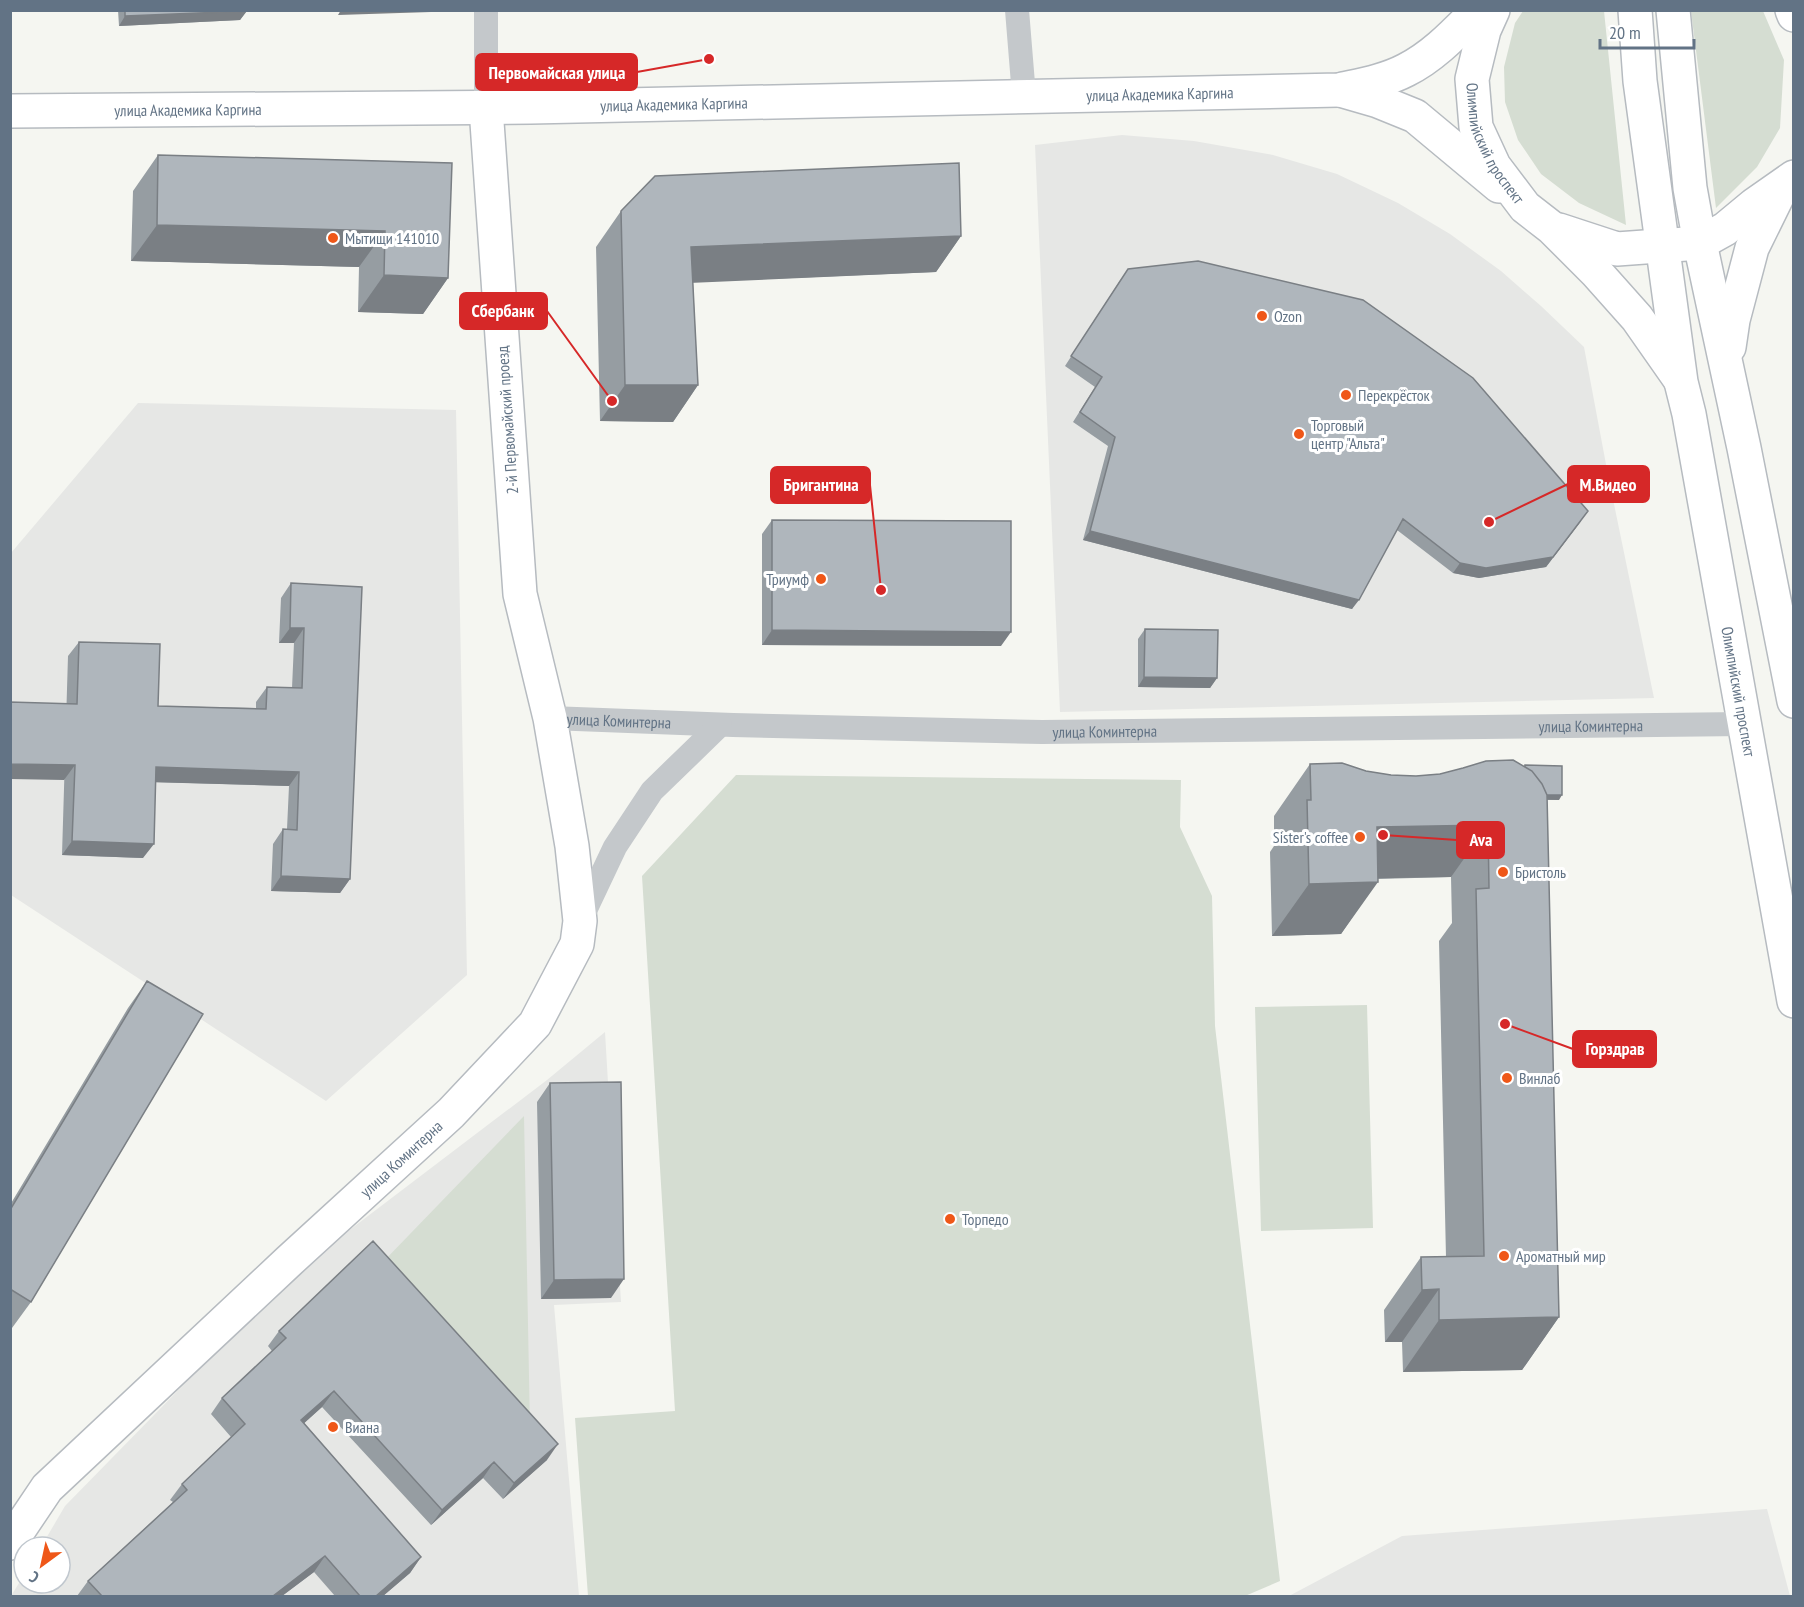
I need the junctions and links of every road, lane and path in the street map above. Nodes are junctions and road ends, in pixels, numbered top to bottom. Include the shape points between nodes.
1 (486, 10) edge
2 (1017, 10) edge
3 (1478, 10) edge
4 (1493, 10) edge
5 (1635, 10) edge
6 (1673, 10) edge
7 (1339, 90) junction
8 (1024, 96) junction
9 (486, 108) junction
10 (10, 111) edge
11 (1790, 172) edge
12 (1525, 207) junction
13 (1552, 228) junction
14 (1700, 243) junction
15 (1664, 246) junction
16 (1726, 361) junction
17 (1682, 382) junction
18 (1794, 701) edge
19 (550, 718) junction
20 (1744, 724) junction
21 (720, 725) junction
22 (580, 921) junction
23 (1794, 1000) edge
24 (10, 1542) edge

1 - 9 street, 2-й Первомайский проезд
2 - 8 street
3 - 7 street via 1438,49 1407,70
4 - 12 street, Олимпийский проспект via 1472,79 1476,127 1494,166
5 - 15 street, Олимпийский проспект via 1640,81
6 - 14 street, Олимпийский проспект via 1690,188
7 - 8 street, улица Академика Каргина
7 - 12 street via 1414,116
8 - 9 street, улица Академика Каргина
9 - 10 street, улица Академика Каргина
9 - 19 street, 2-й Первомайский проезд via 520,594
11 - 14 street, Олимпийский проспект via 1725,230
11 - 16 street, Олимпийский проспект via 1752,248
12 - 13 street, Олимпийский проспект
13 - 15 street, Олимпийский проспект via 1617,249
13 - 17 street, Олимпийский проспект via 1637,318
14 - 15 street, Олимпийский проспект
14 - 16 street, Олимпийский проспект
15 - 17 street, Олимпийский проспект
16 - 18 street, Олимпийский проспект
17 - 20 street, Олимпийский проспект
19 - 21 street, улица Коминтерна
19 - 22 street, улица Коминтерна via 572,846
20 - 21 street, улица Коминтерна via 1041,732
20 - 23 street, Олимпийский проспект
21 - 22 street via 652,791 615,847
22 - 24 street, улица Коминтерна via 577,944 535,1024 451,1113 47,1488

